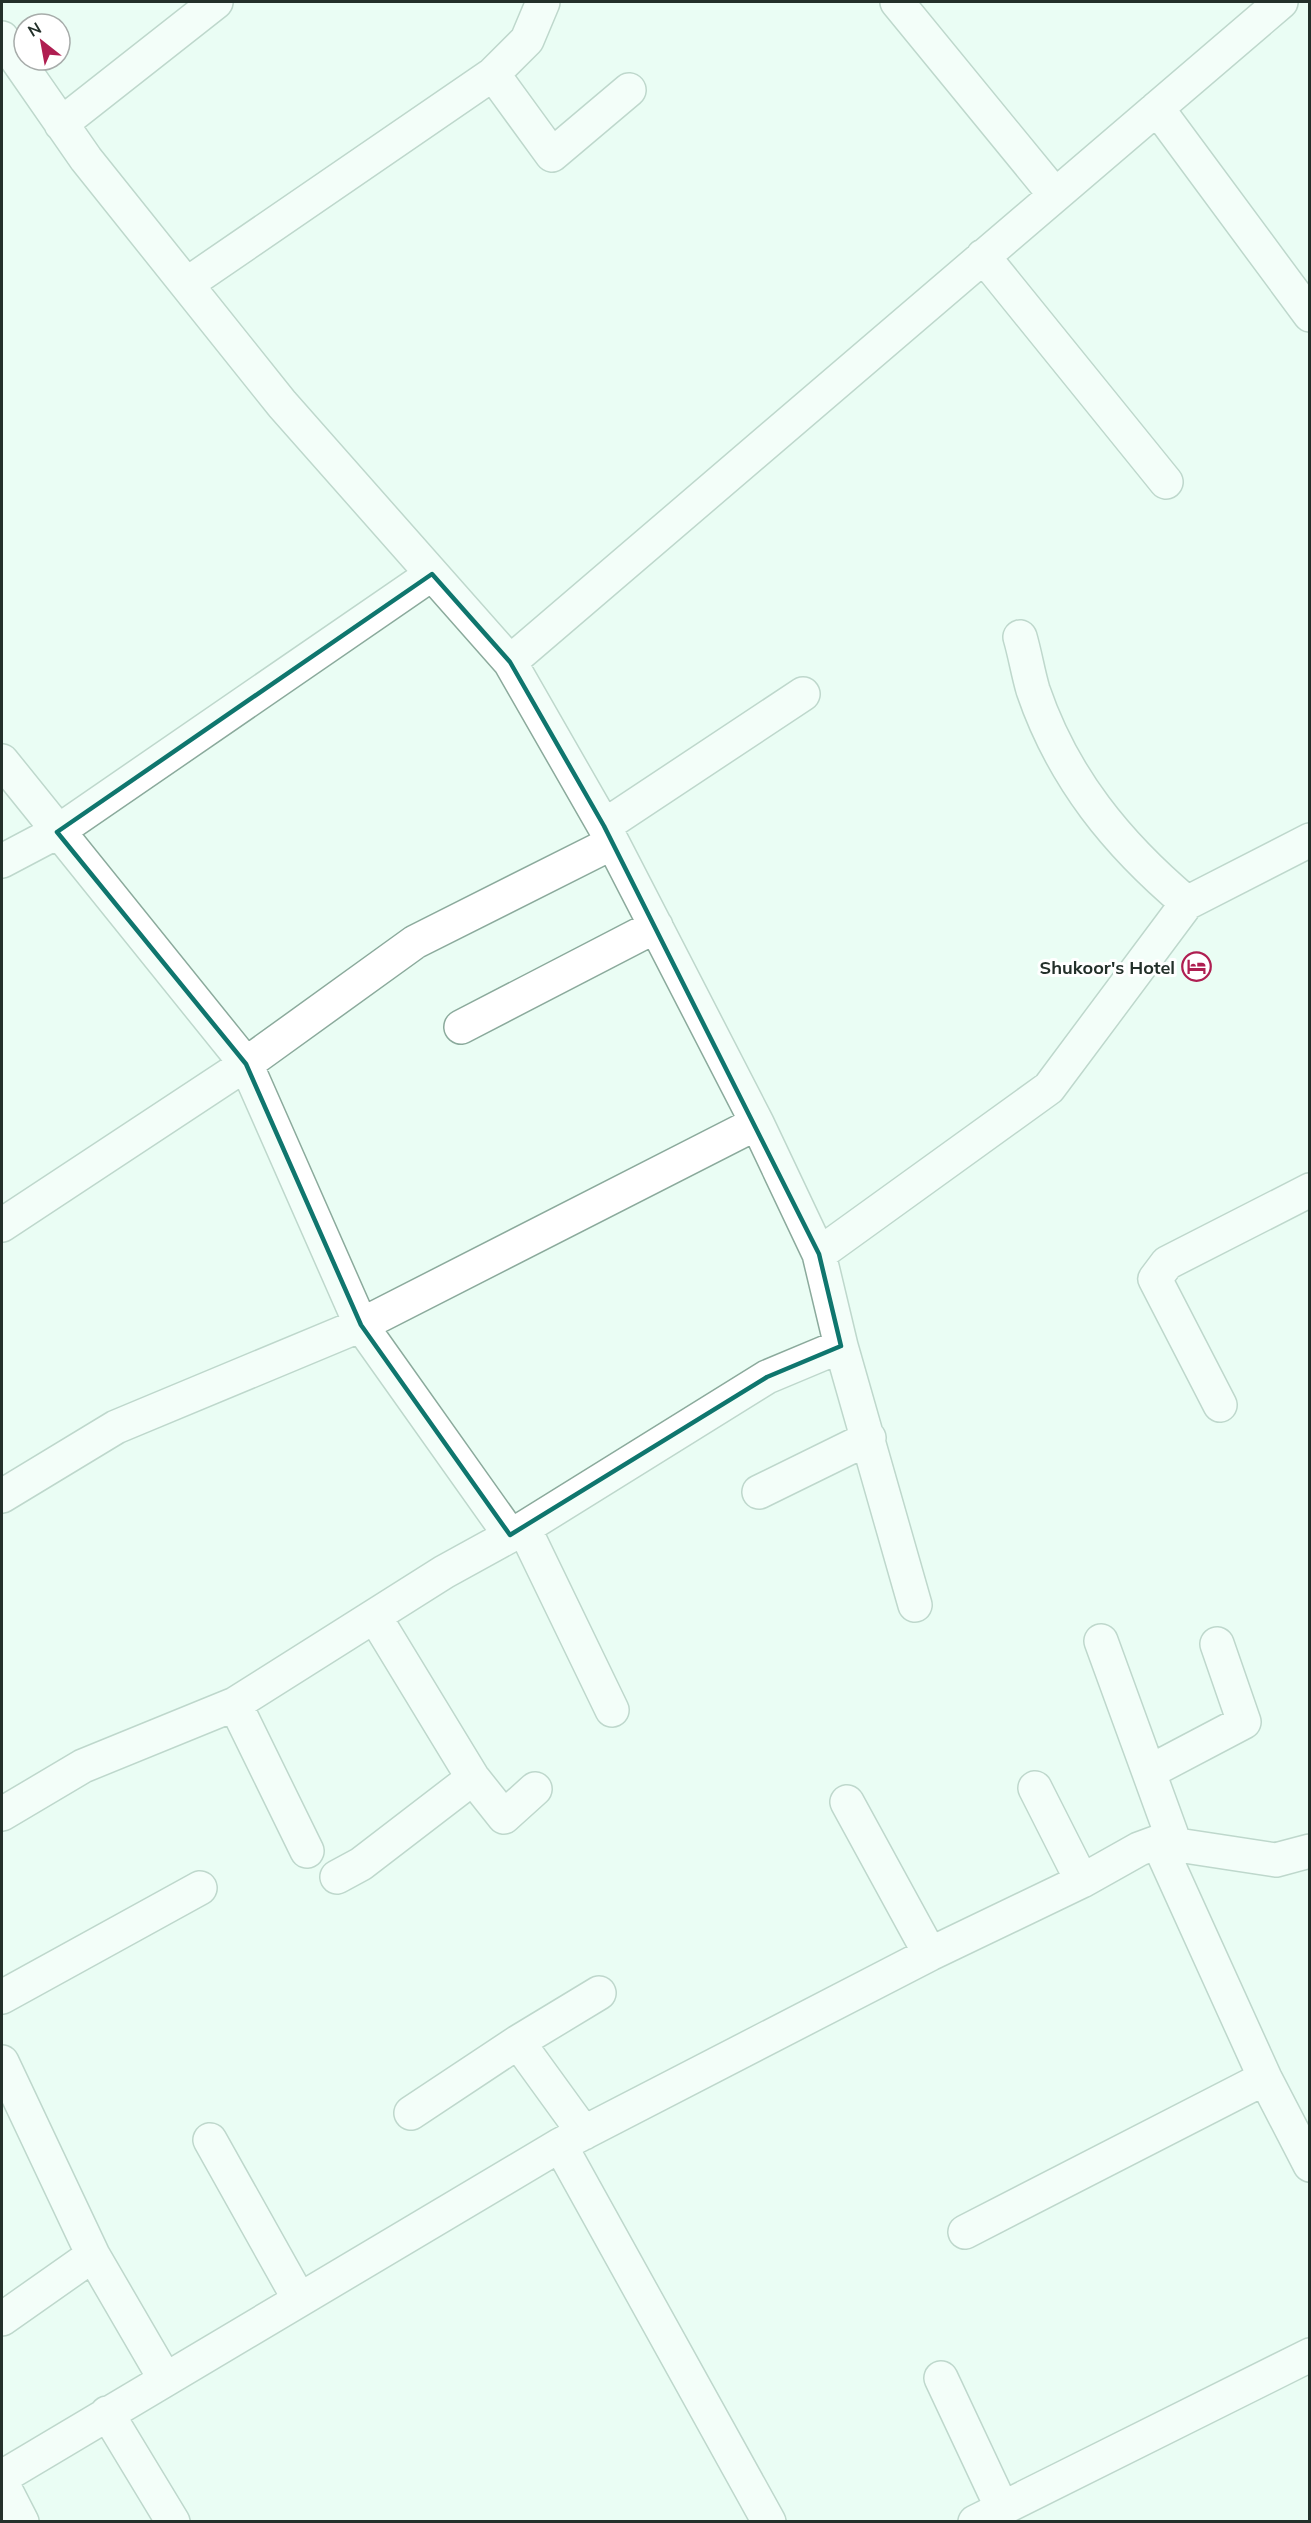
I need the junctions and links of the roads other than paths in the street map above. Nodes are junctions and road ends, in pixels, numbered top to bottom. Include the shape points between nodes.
1 (216, 2) edge
2 (543, 2) edge
3 (897, 2) edge
4 (1281, 2) edge
5 (2, 38) edge
6 (493, 74) junction
7 (629, 90) dead end
8 (1157, 108) junction
9 (61, 124) junction
10 (1055, 195) junction
11 (983, 256) junction
12 (187, 284) junction
13 (1310, 315) edge
14 (1166, 482) dead end
15 (432, 574) junction
16 (1020, 637) dead end
17 (510, 662) junction
18 (803, 694) dead end
19 (2, 761) edge
20 (57, 832) junction
21 (608, 834) junction
22 (1310, 840) edge
23 (2, 861) edge
24 (1187, 903) junction
25 (656, 926) junction
26 (461, 1027) dead end
27 (246, 1064) junction
28 (757, 1123) junction
29 (1310, 1190) edge
30 (2, 1225) edge
31 (819, 1254) junction
32 (361, 1325) junction
33 (842, 1346) junction
34 (1220, 1405) dead end
35 (869, 1438) junction
36 (759, 1492) dead end
37 (2, 1496) edge
38 (517, 1532) junction
39 (915, 1605) dead end
40 (375, 1617) junction
41 (1101, 1641) dead end
42 (1217, 1644) dead end
43 (235, 1704) junction
44 (612, 1710) dead end
45 (1149, 1772) junction
46 (473, 1778) junction
47 (1035, 1788) dead end
48 (535, 1790) dead end
49 (847, 1802) dead end
50 (2, 1814) edge
51 (1167, 1843) junction
52 (308, 1851) dead end
53 (1310, 1851) edge
54 (337, 1877) dead end
55 (1082, 1881) junction
56 (200, 1888) dead end
57 (930, 1954) junction
58 (599, 1994) dead end
59 (2, 1997) edge
60 (518, 2042) junction
61 (2, 2062) edge
62 (1265, 2078) junction
63 (411, 2113) dead end
64 (572, 2139) junction
65 (210, 2140) dead end
66 (1310, 2165) edge
67 (966, 2232) dead end
68 (93, 2255) junction
69 (298, 2298) junction
70 (2, 2319) edge
71 (1310, 2355) edge
72 (942, 2378) dead end
73 (165, 2379) junction
74 (107, 2414) junction
75 (2, 2477) edge
76 (2, 2482) edge
77 (989, 2515) edge
78 (22, 2522) edge
79 (172, 2522) edge
80 (769, 2522) edge

1 - 9 street
2 - 6 street via 527,40
3 - 10 street
4 - 8 street
5 - 9 street
6 - 7 street via 552,155
6 - 12 street
8 - 10 street
8 - 13 street
9 - 12 street
10 - 11 street
11 - 14 street
11 - 17 street
12 - 15 street via 282,404
15 - 17 street
15 - 20 street
16 - 24 street via 1033,690 1064,760 1105,824 1145,868
17 - 21 street
18 - 21 street
19 - 20 street
20 - 23 street
20 - 27 street
21 - 25 street
21 - 27 street via 415,942
22 - 24 street
24 - 31 street via 1049,1088
25 - 26 street
25 - 28 street
27 - 30 street
27 - 32 street
28 - 31 street
28 - 32 street
29 - 34 street via 1167,1263 1155,1279
31 - 33 street
32 - 37 street via 116,1427
32 - 38 street
33 - 35 street
33 - 38 street via 768,1377
35 - 36 street
35 - 39 street
38 - 40 street via 444,1572
38 - 44 street
40 - 43 street
40 - 46 street
41 - 45 street
42 - 45 street via 1244,1722
43 - 50 street via 83,1766
43 - 52 street
45 - 51 street
46 - 48 street via 504,1817
46 - 54 street via 361,1864
47 - 55 street
49 - 57 street
51 - 53 street via 1276,1860
51 - 55 street via 1139,1849
51 - 62 street
55 - 57 street
56 - 59 street
57 - 64 street
58 - 60 street
60 - 63 street
60 - 64 street
61 - 68 street
62 - 66 street
62 - 67 street
64 - 69 street
64 - 80 street
65 - 69 street
68 - 70 street
68 - 73 street
69 - 73 street
71 - 77 street
72 - 77 street
73 - 74 street
74 - 75 street
74 - 79 street
76 - 78 street

